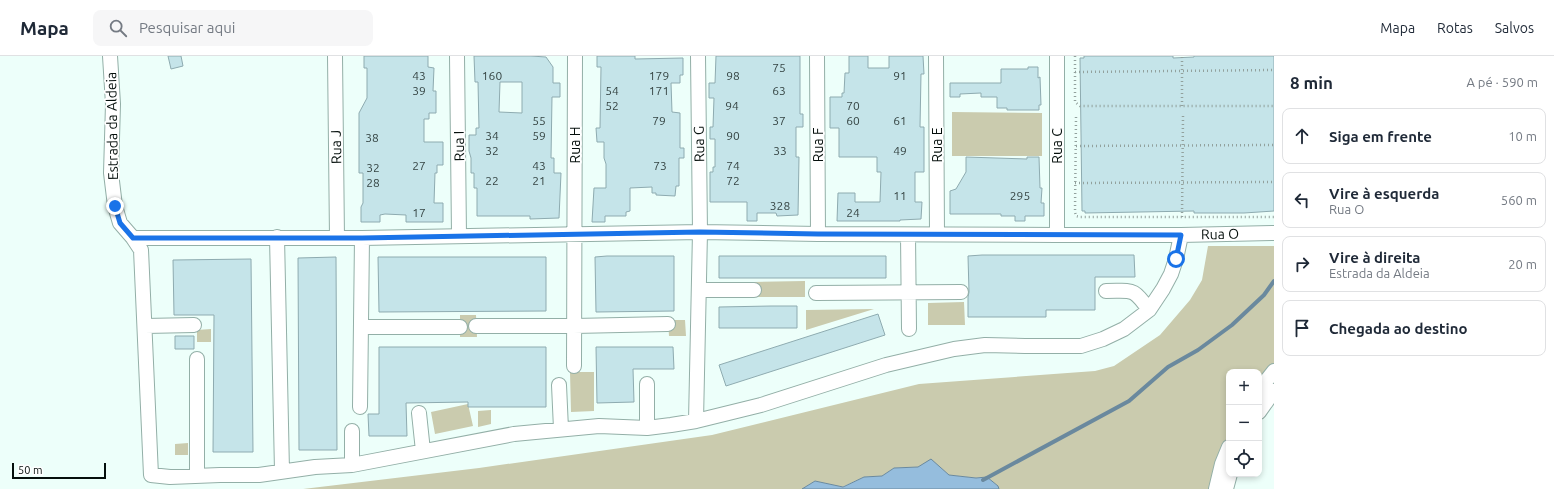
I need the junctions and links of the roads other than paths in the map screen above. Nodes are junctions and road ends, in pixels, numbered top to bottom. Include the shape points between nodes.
1 (110, 56) edge
2 (335, 56) edge
3 (457, 56) edge
4 (575, 56) edge
5 (698, 56) edge
6 (817, 56) edge
7 (936, 56) edge
8 (1056, 56) edge
9 (700, 232) junction
10 (1274, 233) edge
11 (818, 234) junction
12 (937, 234) junction
13 (460, 235) junction
14 (575, 235) junction
15 (908, 235) junction
16 (1057, 235) junction
17 (1181, 235) junction
18 (277, 237) junction
19 (133, 238) junction
20 (337, 238) junction
21 (362, 238) junction
22 (699, 290) junction
23 (754, 290) dead end
24 (1106, 290) dead end
25 (908, 292) junction
26 (961, 292) dead end
27 (816, 293) dead end
28 (1148, 310) junction
29 (668, 324) dead end
30 (194, 325) dead end
31 (145, 326) junction
32 (476, 326) dead end
33 (574, 326) junction
34 (361, 327) junction
35 (460, 327) dead end
36 (909, 329) dead end
37 (197, 358) dead end
38 (574, 366) dead end
39 (1274, 370) edge
40 (646, 384) dead end
41 (559, 385) dead end
42 (1262, 386) edge
43 (1274, 391) edge
44 (360, 408) dead end
45 (1262, 408) edge
46 (419, 413) dead end
47 (696, 421) junction
48 (647, 428) junction
49 (561, 429) junction
50 (352, 431) dead end
51 (423, 451) junction
52 (1226, 454) edge
53 (352, 465) junction
54 (282, 471) junction
55 (197, 476) junction
56 (1229, 477) edge
57 (152, 482) edge
58 (1216, 489) edge
59 (1226, 489) edge

1 - 19 street, Estrada da Aldeia via 113,104 111,173 115,206 120,223
2 - 20 street, Rua J
3 - 13 street, Rua I
4 - 14 street, Rua H
5 - 9 street, Rua G
6 - 11 street, Rua F
7 - 12 street, Rua E
8 - 16 street, Rua C
9 - 11 street, Rua O
9 - 14 street, Rua O
9 - 22 street, Rua G
10 - 17 street, Rua O
11 - 15 street, Rua O
12 - 15 street, Rua O
12 - 16 street, Rua O
13 - 14 street, Rua O
13 - 21 street, Rua O
14 - 33 street, Rua H
15 - 25 street
16 - 17 street, Rua O
17 - 28 street via 1171,274
18 - 19 street, Rua O
18 - 20 street, Rua O
18 - 54 street
19 - 31 street, Estrada da Aldeia via 141,250
20 - 21 street, Rua O
21 - 34 street
22 - 23 street
22 - 47 street, Rua G
24 - 28 street via 1134,292 1139,295
25 - 26 street
25 - 27 street
25 - 36 street
28 - 47 street via 1124,329 1081,346 985,345 954,348 886,365 761,405
29 - 33 street
30 - 31 street
31 - 57 street, Estrada da Aldeia
32 - 33 street
33 - 38 street, Rua H
34 - 35 street
34 - 44 street
37 - 55 street
39 - 42 street
40 - 48 street
41 - 49 street
43 - 45 street
46 - 51 street
47 - 48 street
48 - 49 street via 599,426
49 - 51 street via 514,434
50 - 53 street
51 - 53 street
52 - 58 street
53 - 54 street
54 - 55 street
55 - 57 street via 170,477
56 - 59 street

